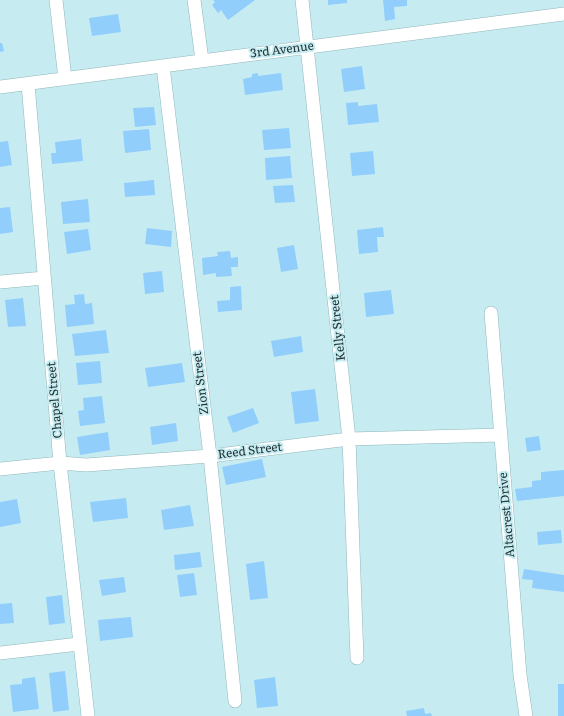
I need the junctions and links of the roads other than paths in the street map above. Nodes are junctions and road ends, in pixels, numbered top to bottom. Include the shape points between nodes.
1 (56, 0) edge
2 (194, 0) edge
3 (302, 0) edge
4 (564, 14) edge
5 (308, 46) junction
6 (202, 60) junction
7 (163, 66) junction
8 (65, 79) junction
9 (28, 84) junction
10 (0, 87) edge
11 (44, 278) junction
12 (0, 282) edge
13 (491, 313) dead end
14 (501, 435) junction
15 (349, 439) junction
16 (210, 456) junction
17 (60, 463) junction
18 (0, 469) edge
19 (79, 644) junction
20 (0, 653) edge
21 (357, 658) dead end
22 (235, 701) dead end
23 (88, 716) edge
24 (526, 716) edge

1 - 8 street
2 - 6 street
3 - 5 street, Kelly Street
4 - 5 street, 3rd Avenue
5 - 6 street, 3rd Avenue
5 - 15 street, Kelly Street
6 - 7 street, 3rd Avenue
7 - 8 street, 3rd Avenue
7 - 16 street, Zion Street
8 - 9 street, 3rd Avenue
9 - 10 street, 3rd Avenue
9 - 11 street, Chapel Street
11 - 12 street
11 - 17 street, Chapel Street
13 - 14 street, Altacrest Drive
14 - 15 street, Reed Street
14 - 24 street, Altacrest Drive
15 - 16 street, Reed Street
15 - 21 street, Kelly Street
16 - 17 street, Reed Street via 86,465
16 - 22 street, Zion Street
17 - 18 street, Reed Street
17 - 19 street, Chapel Street
19 - 20 street
19 - 23 street, Chapel Street

